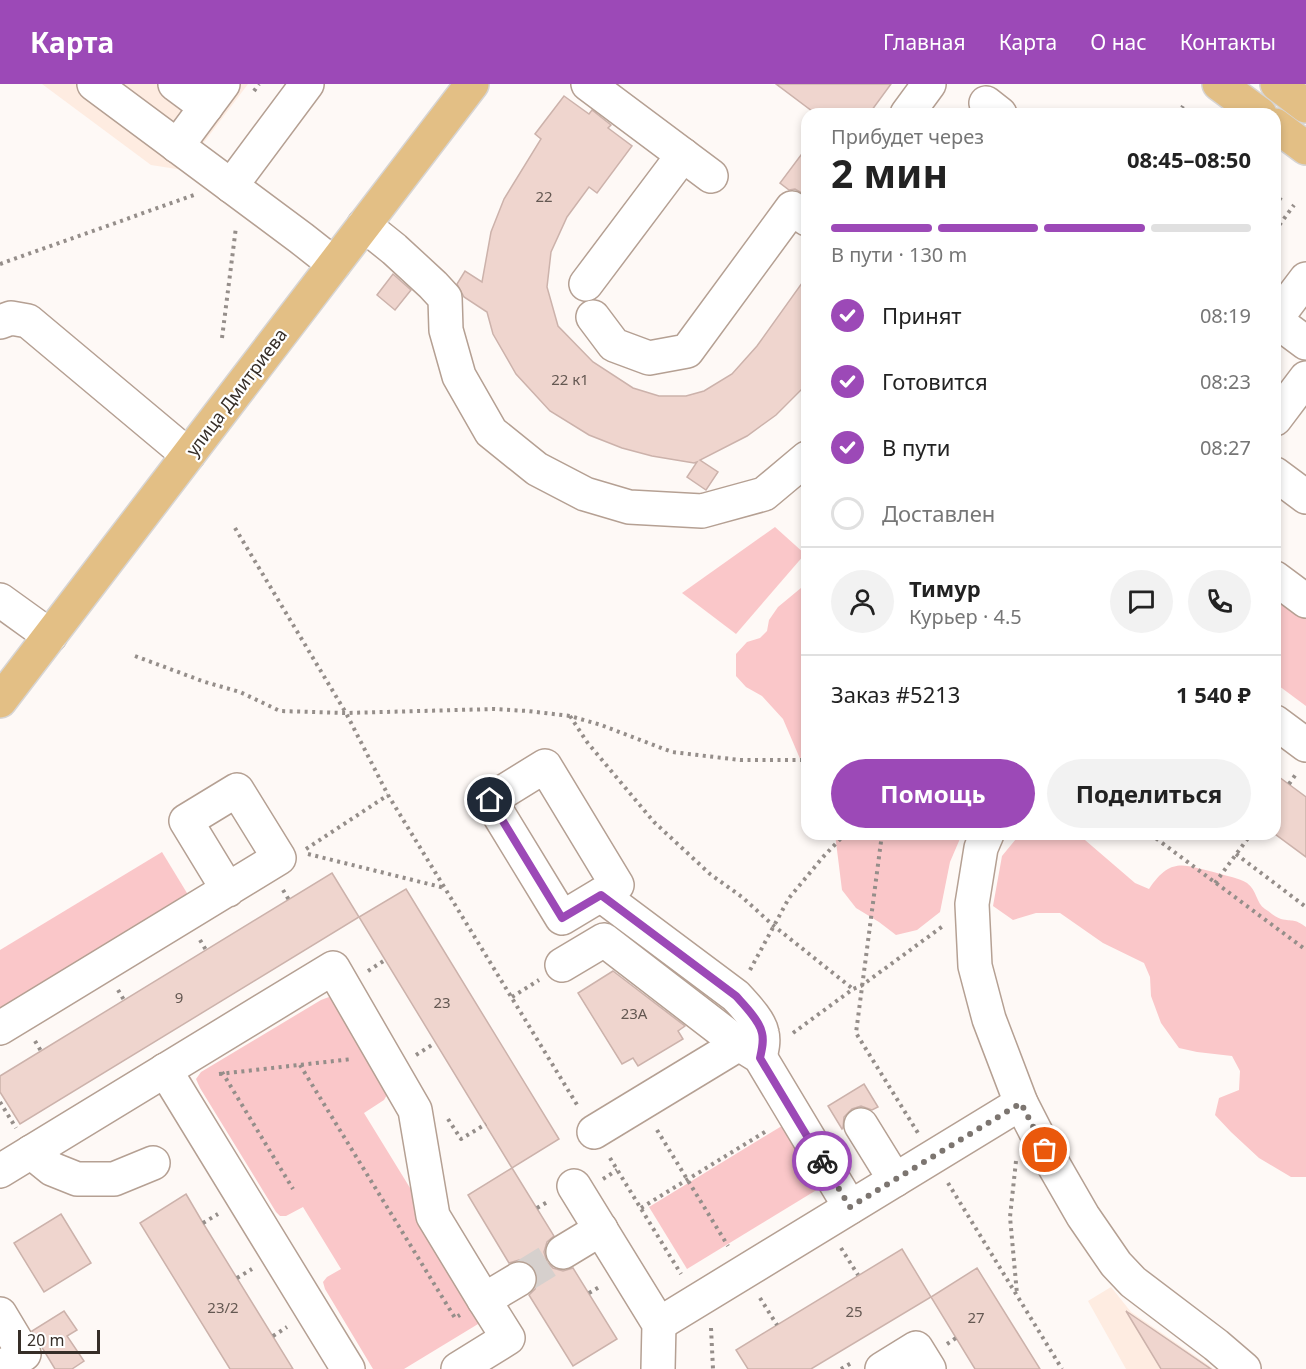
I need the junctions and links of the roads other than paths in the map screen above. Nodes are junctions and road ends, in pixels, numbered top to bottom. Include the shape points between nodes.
1 (94, 84) edge
2 (175, 84) edge
3 (307, 84) edge
4 (472, 84) edge
5 (929, 84) edge
6 (1219, 84) edge
7 (1277, 84) edge
8 (607, 90) edge
9 (214, 95) edge
10 (1306, 106) edge
11 (911, 108) edge
12 (1252, 108) edge
13 (1281, 129) edge
14 (177, 146) junction
15 (1306, 148) edge
16 (683, 155) junction
17 (711, 176) dead end
18 (228, 184) junction
19 (801, 215) edge
20 (364, 225) junction
21 (334, 264) junction
22 (1306, 279) edge
23 (586, 284) dead end
24 (1281, 312) edge
25 (593, 317) dead end
26 (0, 322) edge
27 (1281, 324) edge
28 (1306, 343) edge
29 (1306, 378) edge
30 (1281, 411) edge
31 (188, 455) junction
32 (801, 464) edge
33 (1281, 478) edge
34 (1306, 497) edge
35 (1281, 582) edge
36 (1306, 601) edge
37 (1, 603) edge
38 (50, 636) junction
39 (0, 701) edge
40 (1281, 730) edge
41 (1302, 759) edge
42 (984, 840) edge
43 (228, 890) dead end
44 (601, 895) dead end
45 (562, 965) dead end
46 (0, 1028) edge
47 (750, 1051) junction
48 (165, 1070) junction
49 (1021, 1103) junction
50 (861, 1125) dead end
51 (594, 1132) road end
52 (31, 1152) junction
53 (153, 1162) dead end
54 (0, 1171) edge
55 (895, 1180) junction
56 (574, 1186) dead end
57 (850, 1207) junction
58 (601, 1229) junction
59 (563, 1252) tunnel mouth
60 (519, 1279) tunnel mouth
61 (484, 1300) junction
62 (0, 1314) edge
63 (659, 1323) junction
64 (0, 1368) edge
65 (348, 1369) edge
66 (458, 1369) edge
67 (658, 1369) edge
68 (882, 1369) edge
69 (929, 1369) edge
70 (1244, 1369) edge

1 - 14 street
2 - 9 street
3 - 18 street
4 - 20 main road, улица Дмитриева
5 - 11 street
6 - 12 main road
7 - 10 main road
8 - 16 street
9 - 14 street
13 - 15 main road
14 - 18 street
16 - 17 street
16 - 23 street
18 - 21 street
19 - 25 street via 792,208 687,351 649,358 614,345
20 - 21 main road, улица Дмитриева
20 - 32 street via 445,298 446,330 459,376 491,432 537,469 585,494 629,507 702,511 764,494
21 - 31 main road, улица Дмитриева
22 - 24 street
26 - 31 street via 11,318 28,321
27 - 28 street
29 - 30 street
31 - 38 main road, улица Дмитриева
33 - 34 street
35 - 36 street
37 - 38 street
38 - 39 main road, улица Дмитриева
40 - 41 street
42 - 49 street via 972,904 975,966 989,1019
43 - 46 street
44 - 47 street via 736,996 762,1030 763,1042
45 - 47 street via 604,940
47 - 51 street via 641,1103
47 - 57 street via 794,1114
48 - 52 street
48 - 61 street via 210,1060 333,968 397,1056 415,1110 433,1216
48 - 65 street
49 - 55 street
49 - 70 street via 1083,1216 1116,1264 1133,1282
50 - 55 street
52 - 53 street via 52,1169 77,1179 114,1179
52 - 54 street
55 - 57 street
56 - 58 street
57 - 63 street
58 - 59 street
58 - 63 street
60 - 61 street
61 - 66 street via 508,1338
62 - 64 street via 24,1354
63 - 67 street
68 - 69 street via 916,1348

